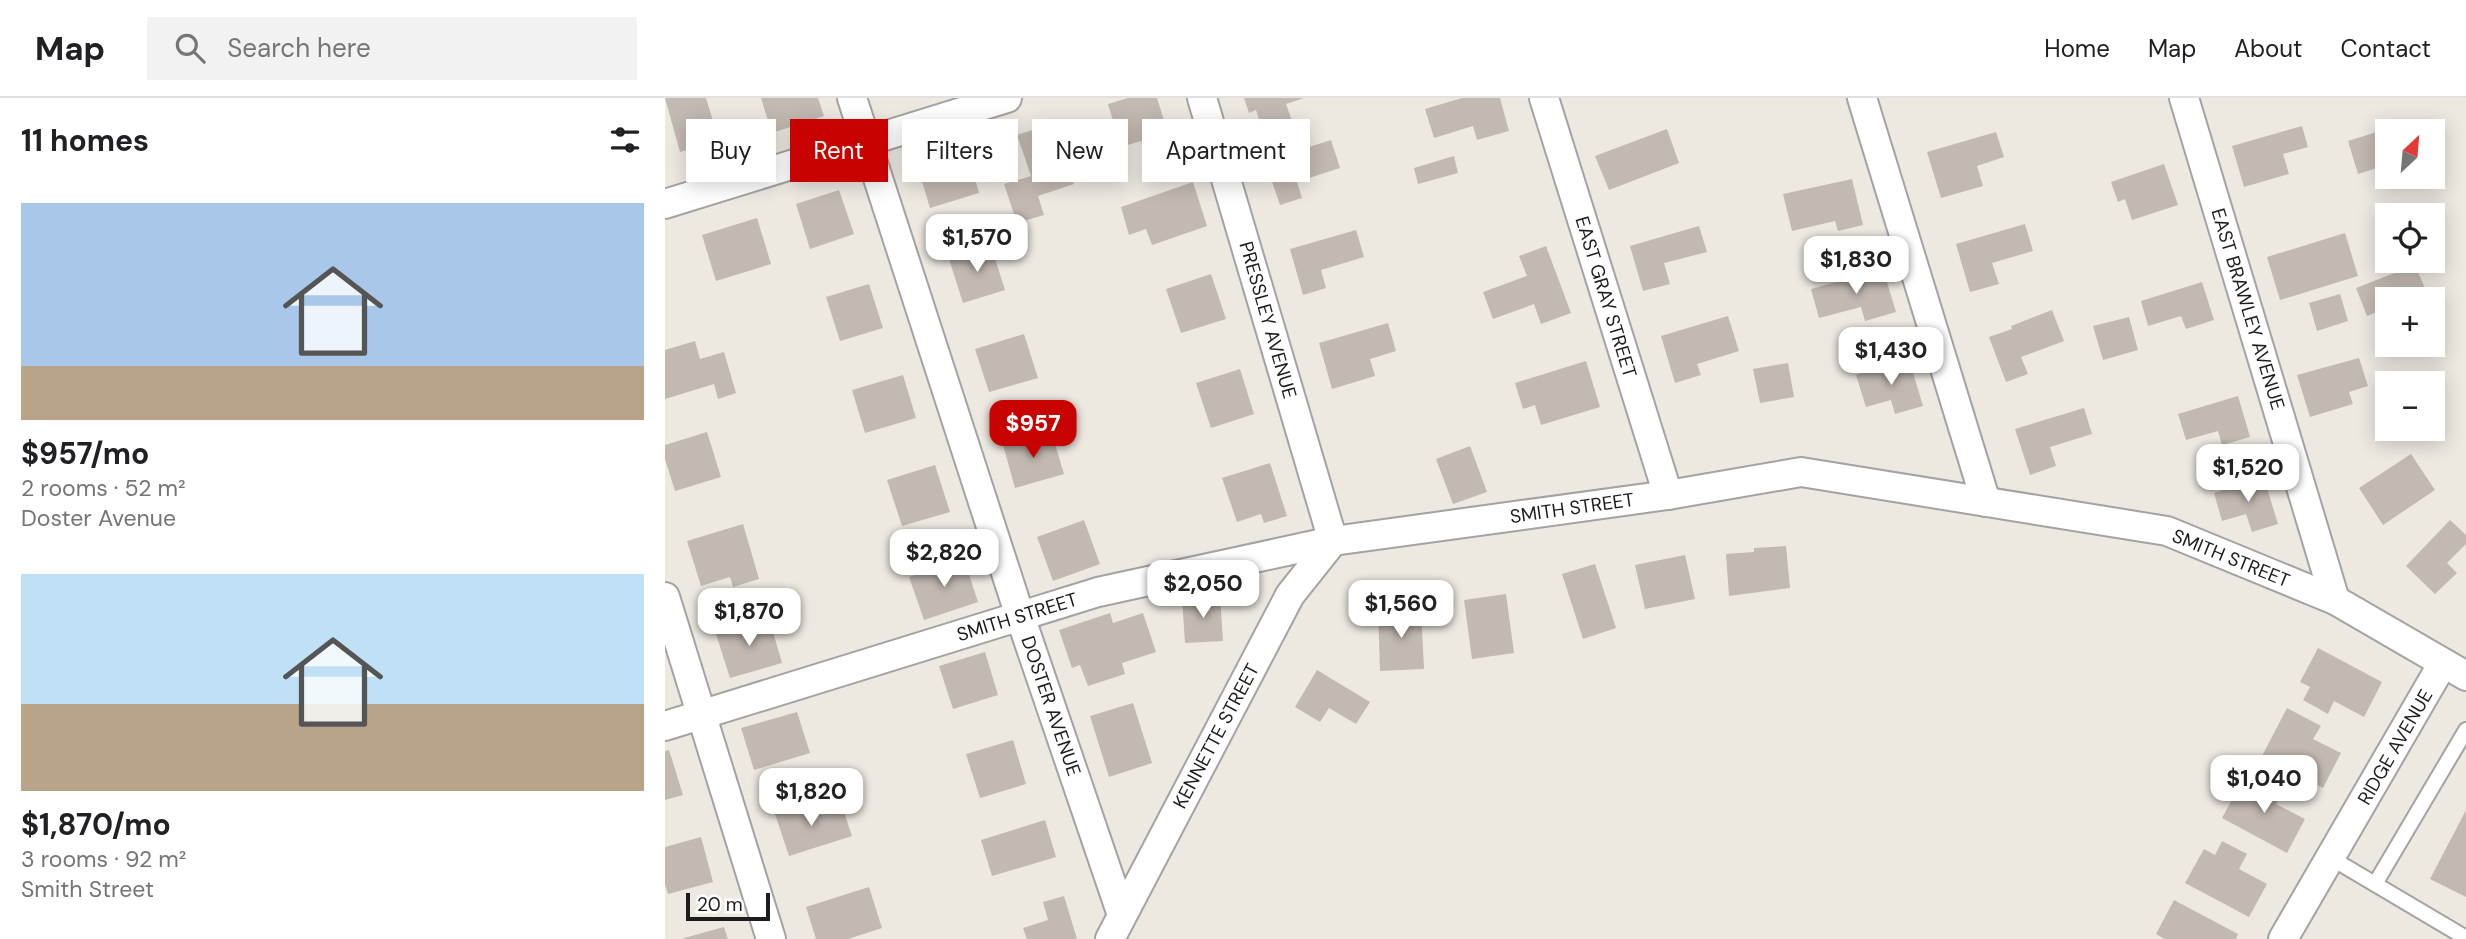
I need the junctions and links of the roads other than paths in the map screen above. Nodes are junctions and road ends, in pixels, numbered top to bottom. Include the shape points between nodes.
1 (852, 98) edge
2 (1007, 98) edge
3 (1202, 98) edge
4 (1544, 98) edge
5 (1863, 98) edge
6 (2185, 98) edge
7 (858, 119) edge
8 (888, 135) edge
9 (790, 165) edge
10 (878, 182) edge
11 (665, 204) edge
12 (1668, 495) junction
13 (1986, 502) junction
14 (1333, 541) junction
15 (665, 597) edge
16 (2335, 600) junction
17 (1020, 616) junction
18 (2455, 669) edge
19 (702, 715) junction
20 (665, 726) edge
21 (2466, 730) edge
22 (2330, 858) junction
23 (2375, 884) junction
24 (1116, 927) edge
25 (2466, 938) edge
26 (771, 939) edge
27 (2283, 939) edge

1 - 7 street, DOSTER AVENUE
2 - 8 street
3 - 14 street, PRESSLEY AVENUE
4 - 12 street, EAST GRAY STREET
5 - 13 street
6 - 16 street, EAST BRAWLEY AVENUE
9 - 11 street
10 - 17 street, DOSTER AVENUE
12 - 13 street, SMITH STREET via 1801,472
12 - 14 street, SMITH STREET
13 - 16 street, SMITH STREET via 2167,531
14 - 17 street, SMITH STREET via 1098,592
14 - 24 street, KENNETTE STREET via 1290,595
15 - 19 street
16 - 18 street, SMITH STREET
17 - 19 street, SMITH STREET
17 - 24 street, DOSTER AVENUE
18 - 22 street, RIDGE AVENUE
19 - 20 street, SMITH STREET
19 - 26 street
21 - 23 lane
22 - 23 lane
22 - 27 street, RIDGE AVENUE
23 - 25 lane

